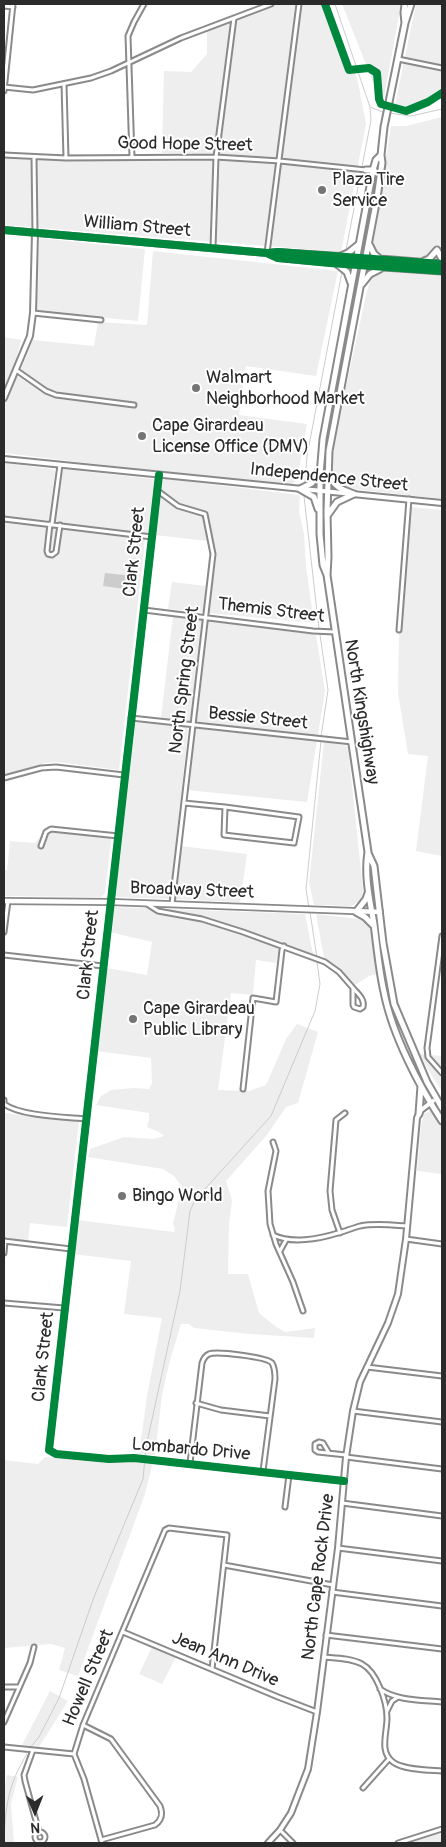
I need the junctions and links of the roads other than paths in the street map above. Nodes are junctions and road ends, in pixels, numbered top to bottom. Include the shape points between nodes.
1 (144, 4) edge
2 (271, 4) edge
3 (299, 4) edge
4 (405, 4) edge
5 (411, 4) edge
6 (4, 6) edge
7 (13, 6) edge
8 (234, 18) junction
9 (405, 23) junction
10 (398, 59) junction
11 (129, 62) junction
12 (442, 68) edge
13 (64, 84) junction
14 (4, 87) edge
15 (4, 91) edge
16 (4, 155) edge
17 (381, 155) junction
18 (34, 156) junction
19 (132, 157) junction
20 (216, 157) junction
21 (66, 158) junction
22 (280, 161) junction
23 (366, 170) junction
24 (373, 170) junction
25 (372, 178) junction
26 (380, 181) junction
27 (4, 230) edge
28 (35, 233) junction
29 (369, 243) junction
30 (359, 244) junction
31 (214, 248) junction
32 (267, 253) junction
33 (341, 256) junction
34 (356, 257) junction
35 (366, 258) junction
36 (381, 259) junction
37 (442, 259) edge
38 (422, 262) junction
39 (337, 264) junction
40 (442, 264) edge
41 (355, 265) junction
42 (365, 266) junction
43 (384, 268) junction
44 (442, 271) edge
45 (351, 285) junction
46 (360, 287) junction
47 (33, 313) junction
48 (101, 320) dead end
49 (16, 370) junction
50 (4, 398) edge
51 (134, 405) dead end
52 (4, 459) edge
53 (60, 465) junction
54 (321, 466) junction
55 (328, 467) junction
56 (159, 475) junction
57 (300, 489) junction
58 (157, 491) junction
59 (320, 491) junction
60 (328, 491) junction
61 (354, 494) junction
62 (409, 499) junction
63 (442, 503) edge
64 (320, 514) junction
65 (327, 517) junction
66 (4, 519) edge
67 (51, 524) junction
68 (60, 526) junction
69 (152, 537) junction
70 (327, 575) junction
71 (144, 610) junction
72 (207, 617) junction
73 (399, 630) dead end
74 (336, 632) junction
75 (131, 718) junction
76 (192, 726) junction
77 (352, 742) junction
78 (124, 775) junction
79 (5, 780) edge
80 (184, 803) junction
81 (225, 807) junction
82 (118, 836) junction
83 (41, 846) dead end
84 (368, 852) junction
85 (368, 892) junction
86 (6, 901) edge
87 (110, 902) junction
88 (144, 903) junction
89 (172, 904) junction
90 (356, 912) junction
91 (372, 912) junction
92 (380, 912) junction
93 (374, 927) junction
94 (4, 932) edge
95 (442, 936) edge
96 (284, 946) junction
97 (4, 955) edge
98 (103, 966) junction
99 (353, 988) junction
100 (442, 1073) edge
101 (421, 1085) junction
102 (243, 1090) dead end
103 (440, 1097) edge
104 (4, 1100) edge
105 (430, 1103) junction
106 (442, 1108) edge
107 (345, 1113) dead end
108 (419, 1114) junction
109 (86, 1119) junction
110 (442, 1121) edge
111 (273, 1142) dead end
112 (407, 1226) junction
113 (340, 1233) junction
114 (273, 1235) junction
115 (406, 1239) junction
116 (286, 1240) junction
117 (4, 1241) edge
118 (442, 1244) edge
119 (71, 1249) junction
120 (280, 1252) junction
121 (4, 1253) edge
122 (4, 1303) edge
123 (64, 1308) junction
124 (303, 1311) dead end
125 (366, 1368) junction
126 (442, 1376) edge
127 (196, 1403) junction
128 (354, 1411) junction
129 (270, 1416) junction
130 (442, 1422) edge
131 (50, 1438) joint
132 (330, 1453) junction
133 (347, 1456) junction
134 (190, 1463) junction
135 (442, 1468) edge
136 (264, 1471) junction
137 (289, 1475) junction
138 (344, 1481) junction
139 (342, 1503) junction
140 (285, 1507) dead end
141 (442, 1516) edge
142 (338, 1548) junction
143 (442, 1561) edge
144 (224, 1565) junction
145 (333, 1585) junction
146 (332, 1592) junction
147 (442, 1606) edge
148 (123, 1632) junction
149 (326, 1635) junction
150 (34, 1648) dead end
151 (442, 1648) edge
152 (324, 1657) junction
153 (212, 1669) junction
154 (4, 1686) edge
155 (20, 1687) junction
156 (380, 1688) junction
157 (399, 1697) junction
158 (442, 1702) edge
159 (317, 1712) junction
160 (386, 1712) junction
161 (4, 1722) edge
162 (84, 1726) junction
163 (4, 1747) edge
164 (33, 1750) junction
165 (74, 1754) junction
166 (389, 1759) junction
167 (442, 1771) edge
168 (364, 1788) dead end
169 (442, 1829) edge
170 (280, 1830) junction
171 (39, 1832) dead end
172 (101, 1842) edge
173 (268, 1843) edge
174 (293, 1843) edge
175 (398, 1843) edge

1 - 11 street via 128,36
2 - 8 street
3 - 22 street
4 - 9 main road
5 - 9 main road
6 - 7 street
7 - 14 street
8 - 11 street
8 - 20 street
9 - 10 main road, North Kingshighway
10 - 12 street
10 - 17 main road, North Kingshighway
11 - 13 street
11 - 19 street
13 - 14 street via 33,90
13 - 21 street
14 - 15 street
16 - 18 street, Good Hope Street
17 - 24 main road
17 - 26 main road, North Kingshighway
18 - 21 street, Good Hope Street
18 - 28 street
19 - 20 street, Good Hope Street
19 - 21 street, Good Hope Street
20 - 22 street, Good Hope Street
20 - 31 street
22 - 23 street, Good Hope Street
22 - 32 street
23 - 24 main road
23 - 25 main road
24 - 25 main road, North Kingshighway
24 - 26 main road
25 - 30 main road, North Kingshighway
26 - 29 main road, North Kingshighway
27 - 28 main road, William Street
28 - 31 main road, William Street
28 - 47 street
29 - 35 main road, North Kingshighway
29 - 36 main road via 374,254
30 - 33 main road
30 - 34 main road, North Kingshighway
31 - 32 main road, William Street
32 - 33 main road, William Street
32 - 39 main road, William Street via 278,258
33 - 34 main road, William Street
34 - 35 main road, William Street
34 - 41 main road, North Kingshighway
35 - 36 main road, William Street
35 - 42 main road, North Kingshighway
36 - 38 main road, William Street
37 - 38 main road via 437,250
38 - 40 main road, William Street
39 - 41 main road, William Street
39 - 45 main road via 347,272
41 - 42 main road, William Street
41 - 45 main road, North Kingshighway
42 - 43 main road, William Street
42 - 46 main road, North Kingshighway
43 - 44 main road, William Street
43 - 46 main road via 370,274
45 - 54 main road, North Kingshighway
46 - 55 main road, North Kingshighway
47 - 48 street
47 - 49 street via 28,343
49 - 50 street
49 - 51 street via 56,396
52 - 53 street, Independence Street
53 - 56 street, Independence Street
53 - 67 street
54 - 57 main road via 312,483
54 - 59 main road, North Kingshighway
55 - 60 main road, North Kingshighway
55 - 61 main road via 332,482
56 - 57 street, Independence Street
56 - 58 street, Clark Street
57 - 59 street, Independence Street
57 - 64 main road via 314,497
58 - 69 street, Clark Street
58 - 72 street, North Spring Street via 178,506 205,514 213,554
59 - 60 street, Independence Street
59 - 64 main road, North Kingshighway
60 - 61 street, Independence Street
60 - 65 main road, North Kingshighway
61 - 62 street, Independence Street
61 - 65 main road via 337,502
62 - 63 street, Independence Street
62 - 73 street
64 - 70 main road, North Kingshighway via 321,555
65 - 70 main road, North Kingshighway
66 - 67 street
67 - 68 street
67 - 68 street via 47,551 52,555 56,552
68 - 69 street
69 - 71 street, Clark Street
70 - 74 main road, North Kingshighway
71 - 72 street, Themis Street
71 - 75 street, Clark Street
72 - 74 street, Themis Street
72 - 76 street, North Spring Street
74 - 77 main road, North Kingshighway
75 - 76 street, Bessie Street
75 - 78 street, Clark Street
76 - 77 street, Bessie Street
76 - 80 street, North Spring Street
77 - 84 main road, North Kingshighway
78 - 79 street via 56,767 25,772
78 - 82 street, Clark Street
80 - 81 street
80 - 89 street, North Spring Street
81 - 81 street via 299,817 294,843 224,835
82 - 83 street via 58,829 46,832
82 - 87 street, Clark Street
84 - 85 main road, North Kingshighway
84 - 92 main road, North Kingshighway via 374,866
85 - 90 main road
85 - 91 main road, North Kingshighway
86 - 87 main road, Broadway Street
86 - 94 street
87 - 88 main road, Broadway Street
87 - 98 street, Clark Street
88 - 89 main road, Broadway Street
88 - 96 street via 158,911 202,919
89 - 90 main road, Broadway Street
90 - 91 main road, Broadway Street
90 - 93 main road
91 - 92 main road, Broadway Street
91 - 93 main road, North Kingshighway
92 - 103 main road, North Kingshighway via 394,1004 427,1082
93 - 101 main road, North Kingshighway via 387,1006
95 - 100 street via 427,1048 428,1057
96 - 99 street via 325,962
96 - 102 street via 276,1002 253,998
97 - 98 street
98 - 109 street, Clark Street
99 - 99 street via 362,1000 363,1008 354,1007
101 - 105 main road, North Kingshighway
101 - 108 main road
103 - 105 street
103 - 106 main road, North Kingshighway
104 - 109 street via 8,1107 19,1110
105 - 108 street
105 - 110 main road, North Kingshighway
107 - 113 street via 336,1120 330,1191
108 - 112 street, North Cape Rock Drive
109 - 119 street, Clark Street
111 - 114 street via 276,1151 268,1191
112 - 113 street via 360,1226
112 - 115 street, North Cape Rock Drive
113 - 116 street
114 - 116 street
114 - 120 street
115 - 118 street
115 - 125 street, North Cape Rock Drive via 394,1308
116 - 120 street
117 - 119 street
117 - 121 street
119 - 123 street, Clark Street
120 - 124 street
122 - 123 street
123 - 131 street, Clark Street
125 - 126 street
125 - 128 street, North Cape Rock Drive
127 - 129 street via 221,1410
127 - 129 street via 206,1355 264,1358 271,1362 275,1372
127 - 134 street
128 - 130 street
128 - 133 street, North Cape Rock Drive
129 - 136 street
131 - 134 street, Lombardo Drive via 49,1450 53,1454
132 - 132 street via 323,1443 315,1444 316,1452
132 - 133 street
133 - 135 street
133 - 138 street, North Cape Rock Drive
134 - 136 street, Lombardo Drive
136 - 137 street, Lombardo Drive
137 - 138 street, Lombardo Drive
137 - 140 street
138 - 139 street, North Cape Rock Drive
139 - 141 street
139 - 142 street, North Cape Rock Drive
142 - 143 street
142 - 145 street, North Cape Rock Drive
144 - 145 street
144 - 148 street, Howell Street via 227,1535 165,1530
144 - 153 street
145 - 146 street, North Cape Rock Drive
146 - 147 street
146 - 149 street, North Cape Rock Drive
148 - 153 street, Jean Ann Drive
148 - 162 street, Howell Street
149 - 151 street
149 - 152 street, North Cape Rock Drive
150 - 155 street
152 - 156 street via 362,1663 373,1673
152 - 159 street, North Cape Rock Drive
153 - 159 street, Jean Ann Drive
154 - 155 street
155 - 161 street
156 - 157 street
156 - 160 street
157 - 158 street
157 - 160 street via 392,1701
159 - 170 street, North Cape Rock Drive via 308,1769 291,1813
160 - 166 street via 384,1744
162 - 165 street, Howell Street
162 - 172 street via 111,1739 162,1812 155,1825
163 - 164 street
164 - 165 street
164 - 171 street via 24,1775
165 - 172 street, Howell Street
166 - 167 street via 402,1766
166 - 168 street
169 - 175 street
170 - 173 street, North Cape Rock Drive
170 - 174 street

